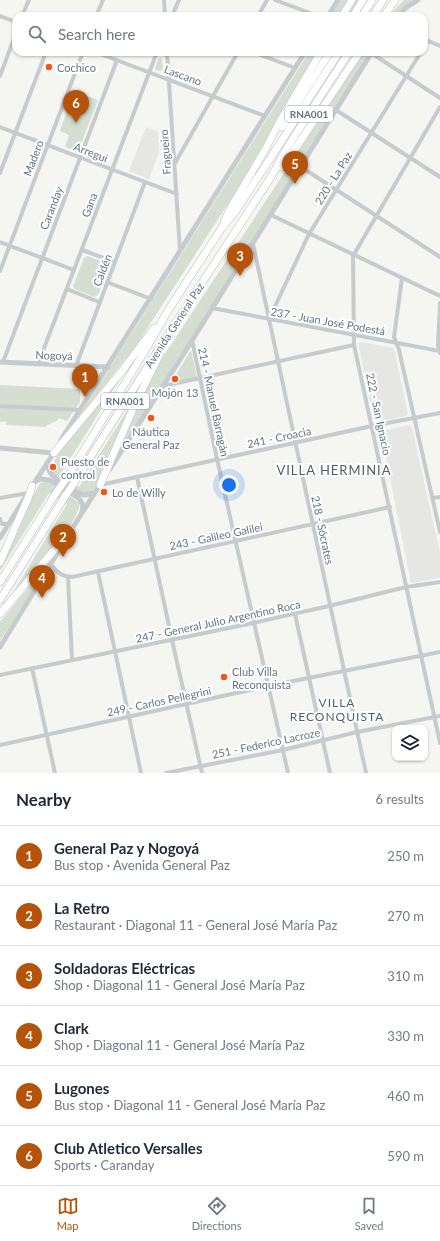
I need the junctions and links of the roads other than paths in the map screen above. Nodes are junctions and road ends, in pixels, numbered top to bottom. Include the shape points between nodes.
1 (28, 0) edge
2 (103, 0) edge
3 (164, 0) edge
4 (179, 0) edge
5 (267, 0) edge
6 (275, 0) edge
7 (338, 0) edge
8 (352, 0) edge
9 (363, 0) edge
10 (372, 0) edge
11 (383, 0) edge
12 (395, 0) edge
13 (400, 0) edge
14 (418, 0) edge
15 (24, 12) edge
16 (98, 12) edge
17 (165, 12) edge
18 (174, 12) edge
19 (260, 12) edge
20 (307, 12) edge
21 (330, 12) edge
22 (344, 12) edge
23 (356, 12) edge
24 (364, 12) edge
25 (376, 12) edge
26 (386, 12) edge
27 (387, 12) edge
28 (401, 12) edge
29 (0, 16) edge
30 (12, 20) edge
31 (428, 41) edge
32 (12, 44) edge
33 (440, 46) edge
34 (44, 56) edge
35 (81, 56) edge
36 (106, 56) edge
37 (155, 56) edge
38 (167, 56) edge
39 (236, 56) edge
40 (264, 56) edge
41 (302, 56) edge
42 (318, 56) edge
43 (327, 56) edge
44 (336, 56) edge
45 (346, 56) edge
46 (357, 56) edge
47 (370, 56) edge
48 (376, 56) edge
49 (418, 56) edge
50 (117, 60) junction
51 (295, 68) junction
52 (149, 72) junction
53 (0, 76) edge
54 (406, 76) junction
55 (169, 79) junction
56 (213, 96) junction
57 (440, 98) edge
58 (440, 107) edge
59 (336, 110) junction
60 (265, 116) junction
61 (0, 127) edge
62 (15, 133) junction
63 (371, 133) junction
64 (47, 145) junction
65 (265, 150) junction
66 (80, 157) junction
67 (410, 158) junction
68 (174, 166) junction
69 (301, 166) junction
70 (112, 170) junction
71 (0, 174) edge
72 (271, 177) junction
73 (440, 177) edge
74 (145, 182) junction
75 (336, 190) junction
76 (176, 194) junction
77 (271, 215) junction
78 (377, 216) junction
79 (221, 229) junction
80 (309, 234) junction
81 (0, 242) edge
82 (253, 244) junction
83 (9, 245) junction
84 (82, 250) junction
85 (180, 251) junction
86 (353, 256) junction
87 (440, 257) edge
88 (42, 258) junction
89 (115, 262) junction
90 (74, 270) junction
91 (0, 271) edge
92 (402, 278) junction
93 (107, 282) junction
94 (67, 289) junction
95 (440, 296) edge
96 (151, 299) junction
97 (99, 302) junction
98 (440, 303) edge
99 (212, 308) junction
100 (169, 309) junction
101 (178, 319) junction
102 (268, 319) junction
103 (354, 334) junction
104 (192, 340) junction
105 (396, 343) junction
106 (354, 345) junction
107 (440, 352) edge
108 (1, 362) edge
109 (278, 362) junction
110 (38, 364) junction
111 (76, 366) junction
112 (108, 367) junction
113 (200, 379) junction
114 (163, 386) junction
115 (0, 406) edge
116 (80, 410) junction
117 (440, 413) edge
118 (414, 417) junction
119 (372, 426) junction
120 (295, 443) junction
121 (0, 448) edge
122 (54, 453) junction
123 (217, 459) junction
124 (47, 464) junction
125 (137, 477) junction
126 (100, 485) junction
127 (32, 487) junction
128 (94, 493) junction
129 (440, 497) edge
130 (0, 498) edge
131 (433, 498) junction
132 (390, 507) junction
133 (82, 512) junction
134 (0, 522) edge
135 (9, 524) junction
136 (312, 524) junction
137 (71, 530) junction
138 (440, 532) edge
139 (0, 538) edge
140 (236, 540) junction
141 (154, 558) junction
142 (0, 562) edge
143 (51, 564) junction
144 (98, 572) junction
145 (68, 577) junction
146 (0, 582) edge
147 (440, 582) edge
148 (406, 587) junction
149 (0, 600) edge
150 (329, 606) junction
151 (0, 614) edge
152 (295, 614) junction
153 (254, 623) junction
154 (172, 640) junction
155 (0, 647) edge
156 (116, 651) junction
157 (440, 652) edge
158 (420, 656) junction
159 (72, 660) junction
160 (32, 668) junction
161 (344, 672) junction
162 (0, 675) edge
163 (309, 678) junction
164 (268, 686) junction
165 (187, 704) junction
166 (440, 716) edge
167 (129, 717) junction
168 (435, 717) junction
169 (357, 732) junction
170 (47, 734) junction
171 (323, 740) junction
172 (440, 743) edge
173 (0, 745) edge
174 (283, 750) junction
175 (200, 766) junction
176 (55, 773) edge
177 (141, 773) edge
178 (166, 773) edge
179 (202, 773) edge
180 (288, 773) edge
181 (330, 773) edge
182 (366, 773) edge

1 - 15 street
2 - 16 street
3 - 17 street
4 - 18 street
5 - 19 street
6 - 20 street
7 - 21 street
8 - 22 highway
9 - 23 highway
10 - 24 highway
11 - 25 highway
12 - 26 highway
13 - 27 highway
14 - 28 street
29 - 30 street
31 - 33 street
32 - 53 street
34 - 62 street
35 - 64 street, Madero
36 - 50 street, Lascano
37 - 52 street, Gana
38 - 55 street, Fragueiro
39 - 56 street
40 - 51 street
41 - 51 street
42 - 65 highway
43 - 65 highway
44 - 79 highway, Avenida General Paz / RNA001 via 265,168
45 - 72 highway, Avenida General Paz / RNA001
46 - 72 highway via 293,152
47 - 59 street
48 - 54 street
49 - 54 street, 220 - La Paz
50 - 52 street, Lascano
50 - 66 street, Caranday
51 - 60 street
52 - 55 street, Lascano
52 - 70 street, Gana
54 - 57 street
54 - 63 street, 220 - La Paz
55 - 56 street, Lascano
55 - 68 street, Fragueiro
56 - 60 street, Lascano
56 - 68 street
58 - 67 street
59 - 63 street
59 - 69 street
60 - 85 street
61 - 62 street, Arregui
62 - 64 street, Arregui
62 - 71 street
63 - 67 street
63 - 75 street, 220 - La Paz
64 - 66 street, Arregui
64 - 83 street, Madero
65 - 79 highway
66 - 70 street, Arregui
66 - 88 street, Caranday
67 - 73 street
67 - 78 street
68 - 76 street, Fragueiro
69 - 75 street
69 - 77 street
70 - 74 street, Arregui
70 - 84 street, Gana
72 - 101 highway, Avenida General Paz / RNA001
74 - 76 street, Arregui
74 - 89 street, Caldén
75 - 78 street
75 - 80 street, 220 - La Paz
76 - 85 street, Fragueiro
77 - 80 street
77 - 82 street
78 - 86 street
78 - 87 street
79 - 100 highway, Avenida General Paz / RNA001
80 - 86 street
80 - 102 street, 220 - La Paz
81 - 83 street
82 - 99 street
82 - 102 street, 218 - Sócrates
83 - 88 street
83 - 91 street, Madero
84 - 89 street
84 - 90 street, Gana
85 - 96 street
86 - 92 street
86 - 103 street, 222 - San Ignacio
88 - 90 street
88 - 108 street, Caranday
89 - 93 street, Caldén
90 - 94 street, Gana
92 - 95 street
92 - 105 street via 394,337
93 - 96 street
93 - 97 street, Caldén
94 - 97 street
94 - 110 street, Gana
96 - 112 street
97 - 111 street, Caldén
98 - 107 street
99 - 102 street, 237 - Juan José Podestá
99 - 104 street
100 - 122 highway
100 - 146 highway, Avenida General Paz / RNA001, bridge
101 - 126 highway via 135,404
101 - 149 highway, Avenida General Paz / RNA001, bridge
102 - 103 street, 237 - Juan José Podestá
102 - 109 street, 218 - Sócrates
103 - 105 street, 237 - Juan José Podestá
103 - 106 street, 222 - San Ignacio
104 - 113 street, 214 - Manuel Barragán
104 - 114 street
105 - 107 street, 237 - Juan José Podestá
105 - 118 street
106 - 109 street
106 - 119 street, 222 - San Ignacio
108 - 110 street, Nogoyá
109 - 113 street
109 - 120 street, 218 - Sócrates
110 - 111 street, Nogoyá
111 - 112 street, Nogoyá
112 - 116 street
113 - 114 street
113 - 123 street, 214 - Manuel Barragán
114 - 126 street
115 - 116 street
116 - 122 street
117 - 118 street, 241 - Croacia
118 - 119 street, 241 - Croacia
118 - 131 street
119 - 120 street, 241 - Croacia
119 - 132 street, 222 - San Ignacio
120 - 123 street, 241 - Croacia
120 - 136 street, 218 - Sócrates
121 - 122 street
122 - 124 street
123 - 125 street, 241 - Croacia
123 - 140 street, 214 - Manuel Barragán
124 - 127 street
124 - 128 street via 52,476 81,494
125 - 126 street, 241 - Croacia
125 - 141 street
126 - 128 street
127 - 130 street
127 - 133 street via 41,479 49,480 78,498 83,505
127 - 135 street
127 - 142 highway
128 - 133 street
129 - 131 street
131 - 138 street
132 - 136 street, 243 - Galileo Galilei
132 - 148 street, 222 - San Ignacio
133 - 137 street
134 - 135 street via 4,525
135 - 139 street
136 - 140 street, 243 - Galileo Galilei
136 - 150 street, 218 - Sócrates
137 - 143 street
137 - 151 highway
140 - 141 street, 243 - Galileo Galilei
140 - 153 street, 214 - Manuel Barragán
141 - 144 street, 243 - Galileo Galilei
141 - 154 street
143 - 145 street via 57,572
143 - 155 street
144 - 145 street, 243 - Galileo Galilei
144 - 156 street
145 - 159 street
147 - 148 street, 247 - General Julio Argentino Roca
148 - 150 street, 247 - General Julio Argentino Roca
148 - 158 street, 222 - San Ignacio
150 - 152 street, 247 - General Julio Argentino Roca
150 - 161 street, 218 - Sócrates
152 - 153 street, 247 - General Julio Argentino Roca
152 - 163 street
153 - 154 street, 247 - General Julio Argentino Roca
153 - 164 street, 214 - Manuel Barragán
154 - 156 street, 247 - General Julio Argentino Roca
154 - 165 street
156 - 159 street, 247 - General Julio Argentino Roca
156 - 167 street
157 - 158 street, 249 - Carlos Pellegrini
158 - 161 street, 249 - Carlos Pellegrini
158 - 168 street, 222 - San Ignacio
159 - 160 street, 247 - General Julio Argentino Roca
160 - 162 street, 247 - General Julio Argentino Roca
160 - 170 street
161 - 163 street, 249 - Carlos Pellegrini
161 - 169 street, 218 - Sócrates
163 - 164 street, 249 - Carlos Pellegrini
163 - 171 street
164 - 165 street, 249 - Carlos Pellegrini
164 - 174 street, 214 - Manuel Barragán
165 - 167 street, 249 - Carlos Pellegrini
165 - 175 street
166 - 168 street, 251 - Federico Lacroze
167 - 170 street, 249 - Carlos Pellegrini
167 - 177 street
168 - 169 street, 251 - Federico Lacroze
168 - 172 street, 222 - San Ignacio
169 - 171 street, 251 - Federico Lacroze
169 - 182 street, 218 - Sócrates
170 - 173 street, 249 - Carlos Pellegrini
170 - 176 street
171 - 174 street, 251 - Federico Lacroze
171 - 181 street
174 - 175 street, 251 - Federico Lacroze
174 - 180 street, 214 - Manuel Barragán
175 - 178 street, 251 - Federico Lacroze
175 - 179 street

